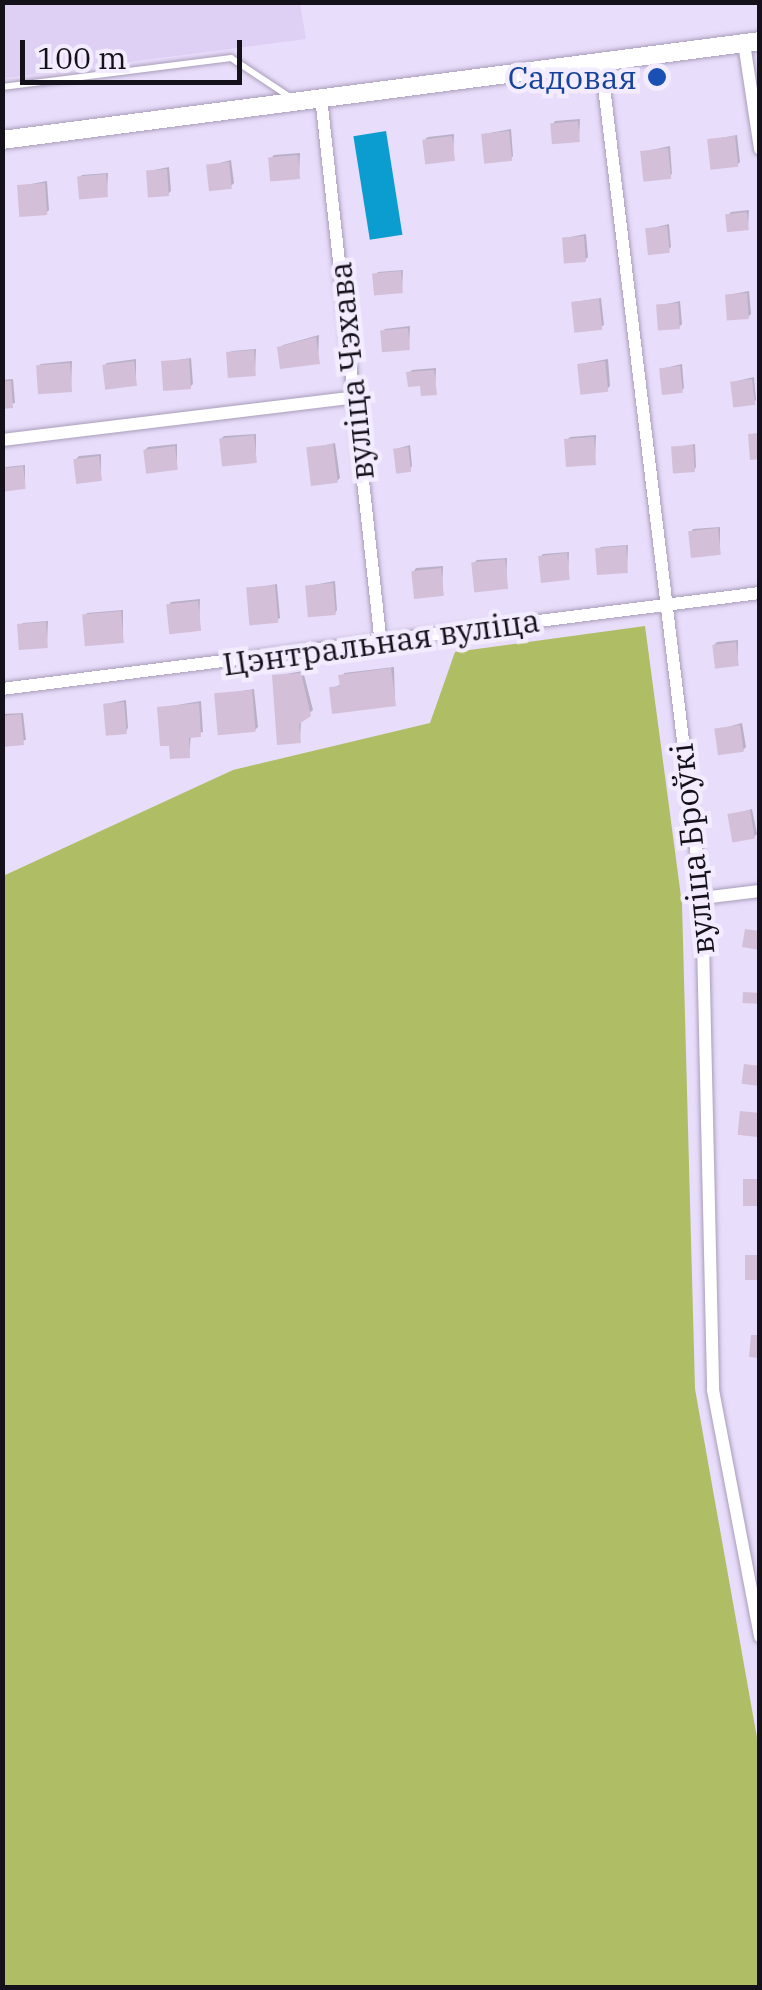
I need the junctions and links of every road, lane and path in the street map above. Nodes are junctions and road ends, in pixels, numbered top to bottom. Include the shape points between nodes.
1 (752, 42) edge
2 (601, 62) junction
3 (2, 87) edge
4 (321, 97) junction
5 (296, 100) junction
6 (2, 140) edge
7 (760, 149) edge
8 (355, 397) junction
9 (2, 440) edge
10 (760, 592) edge
11 (662, 604) junction
12 (380, 645) junction
13 (2, 689) edge
14 (760, 891) edge
15 (702, 898) junction
16 (752, 1559) edge
17 (760, 1637) edge

1 - 2 main road
1 - 7 street
2 - 4 main road
2 - 11 street, вуліца Броўкі
3 - 5 lane via 231,58
4 - 5 main road
4 - 8 street, вуліца Чэхава
5 - 6 main road
8 - 9 street
8 - 12 street, вуліца Чэхава
10 - 11 street, Цэнтральная вуліца
11 - 12 street, Цэнтральная вуліца
11 - 15 street, вуліца Броўкі
12 - 13 street, Цэнтральная вуліца
14 - 15 street
15 - 16 street, вуліца Броўкі via 714,1390
16 - 17 street, вуліца Броўкі

